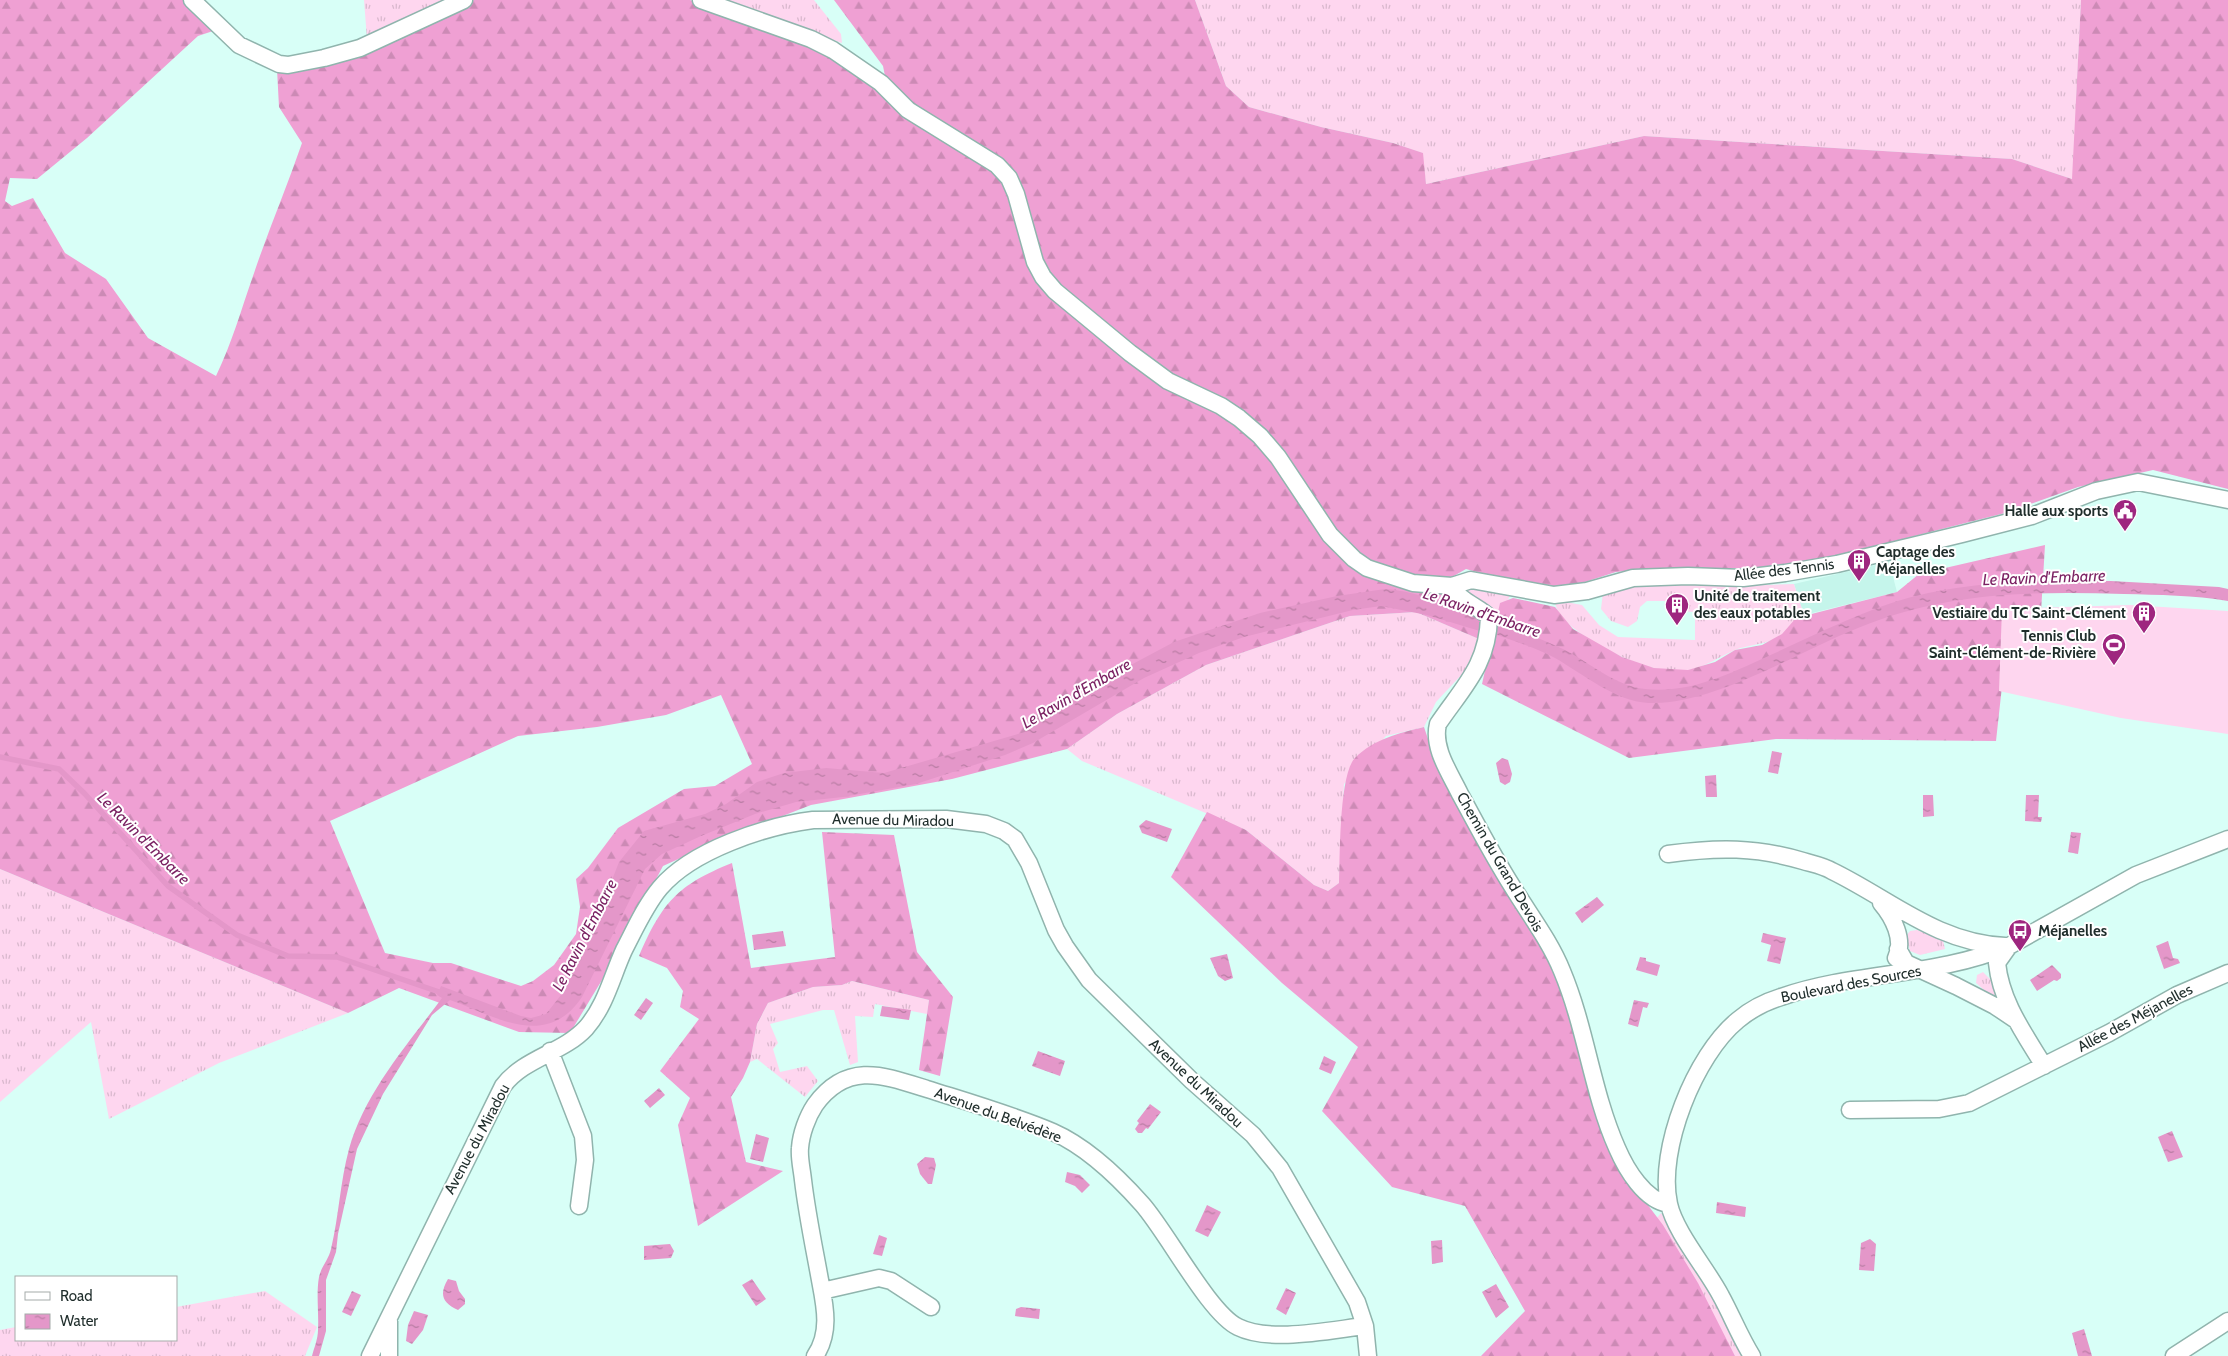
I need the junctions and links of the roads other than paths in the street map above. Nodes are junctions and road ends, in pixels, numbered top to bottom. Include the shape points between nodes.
1 (192, 0) edge
2 (464, 0) edge
3 (701, 0) edge
4 (2228, 500) edge
5 (1452, 586) junction
6 (2228, 839) edge
7 (1668, 854) dead end
8 (1877, 897) junction
9 (1932, 926) junction
10 (2008, 946) junction
11 (1898, 949) junction
12 (1974, 960) junction
13 (1945, 966) junction
14 (1922, 969) junction
15 (2228, 973) edge
16 (1870, 978) junction
17 (1978, 998) junction
18 (2016, 1020) junction
19 (550, 1051) junction
20 (2044, 1066) junction
21 (1850, 1110) dead end
22 (1669, 1204) junction
23 (579, 1206) dead end
24 (822, 1291) junction
25 (931, 1307) dead end
26 (390, 1314) junction
27 (2228, 1321) edge
28 (1366, 1326) junction
29 (370, 1356) edge
30 (389, 1356) edge
31 (815, 1356) edge
32 (1368, 1356) edge
33 (1752, 1356) edge
34 (2174, 1356) edge

1 - 2 street via 239,45 279,64 288,64 360,48
3 - 5 street via 833,50 881,83 925,122 983,154 1009,178 1035,262 1055,291 1168,381 1240,418 1278,457 1330,535 1354,559 1367,568 1413,583
4 - 5 street, Allée des Tennis via 2138,482 2096,491 2032,516 1785,574 1743,578 1633,578 1561,595 1471,580
5 - 22 street, Chemin du Grand Devois via 1460,597 1489,616 1489,628 1477,670 1438,724 1438,746 1493,855 1558,960 1616,1147 1652,1198
6 - 10 street, Boulevard des Sources via 2136,875
7 - 8 street via 1729,848 1771,852 1831,870
8 - 9 street
8 - 11 street via 1895,924
9 - 10 street via 1968,941
9 - 13 street via 1945,933 1953,943 1954,955
10 - 12 street, Boulevard des Sources
10 - 18 street via 1997,963 1998,979
11 - 14 street via 1906,963
11 - 16 street via 1894,961
12 - 13 street, Boulevard des Sources
12 - 17 street via 1964,965 1959,978
13 - 14 street, Boulevard des Sources
14 - 16 street, Boulevard des Sources
14 - 17 street
15 - 20 street, Allée des Méjanelles via 2177,994
16 - 22 street, Boulevard des Sources via 1802,990 1763,1003 1736,1021 1723,1036 1682,1104 1667,1176
17 - 18 street
18 - 20 street
19 - 23 street via 586,1148
19 - 26 street, Avenue du Miradou via 513,1075 495,1100
19 - 28 street, Avenue du Miradou via 574,1039 586,1028 610,989 622,954 643,913 660,888 688,863 724,846 795,822 946,820 986,824 1015,839 1029,863 1056,930 1089,980 1267,1150 1293,1187 1357,1302
20 - 21 street, Allée des Méjanelles via 1954,1107 1912,1111
22 - 33 street, Boulevard des Sources via 1674,1219 1721,1296
24 - 25 street via 879,1278 890,1281
24 - 28 street, Avenue du Belvédère via 799,1150 802,1134 814,1107 834,1086 846,1079 871,1074 1054,1132 1090,1154 1143,1205 1230,1323 1265,1333 1294,1334
24 - 31 street, Avenue du Belvédère via 826,1327
26 - 29 street, Avenue du Miradou
26 - 30 street, Avenue du Miradou
27 - 34 street
28 - 32 street, Avenue du Miradou

